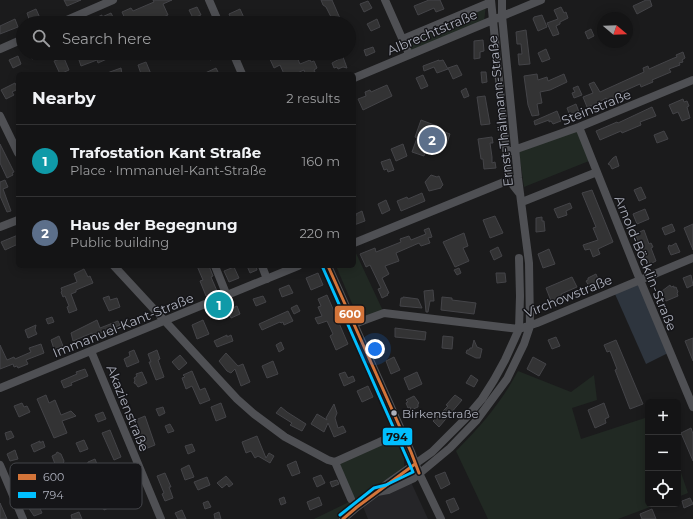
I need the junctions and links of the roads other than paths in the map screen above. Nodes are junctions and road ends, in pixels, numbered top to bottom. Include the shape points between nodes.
1 (113, 0) edge
2 (209, 0) edge
3 (385, 0) edge
4 (502, 0) edge
5 (541, 0) edge
6 (491, 1) edge
7 (76, 16) edge
8 (216, 16) edge
9 (502, 16) junction
10 (492, 20) junction
11 (403, 39) junction
12 (16, 42) edge
13 (0, 49) edge
14 (409, 54) junction
15 (236, 60) edge
16 (241, 72) edge
17 (356, 77) edge
18 (693, 80) edge
19 (0, 116) edge
20 (579, 127) junction
21 (16, 149) edge
22 (515, 150) junction
23 (506, 153) junction
24 (597, 172) junction
25 (518, 178) junction
26 (509, 180) junction
27 (521, 199) junction
28 (16, 221) edge
29 (0, 227) edge
30 (356, 242) edge
31 (519, 258) dead end
32 (693, 258) edge
33 (116, 268) edge
34 (216, 268) edge
35 (263, 268) edge
36 (293, 268) edge
37 (329, 268) edge
38 (267, 279) junction
39 (640, 280) junction
40 (226, 296) junction
41 (166, 321) junction
42 (354, 324) junction
43 (530, 326) junction
44 (519, 329) junction
45 (91, 351) junction
46 (0, 388) edge
47 (693, 407) edge
48 (402, 432) junction
49 (335, 462) junction
50 (137, 463) edge
51 (415, 464) junction
52 (0, 465) edge
53 (419, 473) junction
54 (142, 475) edge
55 (10, 488) edge
56 (377, 492) junction
57 (351, 499) dead end
58 (19, 509) edge
59 (23, 519) edge
60 (160, 519) edge
61 (343, 519) edge
62 (441, 519) edge

1 - 7 street
2 - 8 street
3 - 11 street
4 - 9 street, Ernst-Thälmann-Straße
5 - 9 street, Albrechtstraße
6 - 10 street, Ernst-Thälmann-Straße
6 - 11 street, Albrechtstraße
9 - 10 street, Albrechtstraße
9 - 22 street, Ernst-Thälmann-Straße
10 - 14 street, Albrechtstraße
10 - 23 street, Ernst-Thälmann-Straße
11 - 14 street
12 - 13 street
14 - 17 street, Albrechtstraße
15 - 16 street
18 - 20 street, Steinstraße
19 - 21 street
20 - 22 street, Steinstraße
20 - 24 street, Arnold-Böcklin-Straße
22 - 23 street, Steinstraße
22 - 25 street, Ernst-Thälmann-Straße
23 - 26 street, Ernst-Thälmann-Straße
24 - 27 street
24 - 39 street, Arnold-Böcklin-Straße
25 - 26 street
25 - 27 street, Ernst-Thälmann-Straße
26 - 27 street, Ernst-Thälmann-Straße
26 - 30 street
27 - 43 street, Ernst-Thälmann-Straße via 529,264
28 - 29 street
31 - 44 street
32 - 39 street, Virchowstraße
33 - 41 street
34 - 40 street
35 - 38 street
36 - 38 street, Immanuel-Kant-Straße
37 - 42 street
38 - 40 street, Immanuel-Kant-Straße
39 - 43 street, Virchowstraße
39 - 47 street, Arnold-Böcklin-Straße
40 - 41 street, Immanuel-Kant-Straße
41 - 45 street, Immanuel-Kant-Straße
41 - 49 street via 237,400 285,437
42 - 44 street, Virchowstraße via 384,313
42 - 48 street
43 - 44 street, Virchowstraße
43 - 53 street, Ernst-Thälmann-Straße via 507,379 476,421 436,461
44 - 51 street via 505,360 482,399 449,436
45 - 46 street, Immanuel-Kant-Straße
45 - 50 street, Akazienstraße
48 - 49 street
48 - 51 street
49 - 57 street
51 - 53 street
51 - 56 street
52 - 55 street
53 - 56 street, Ernst-Thälmann-Straße via 388,490
53 - 62 street
54 - 60 street, Akazienstraße
56 - 61 street
58 - 59 street

